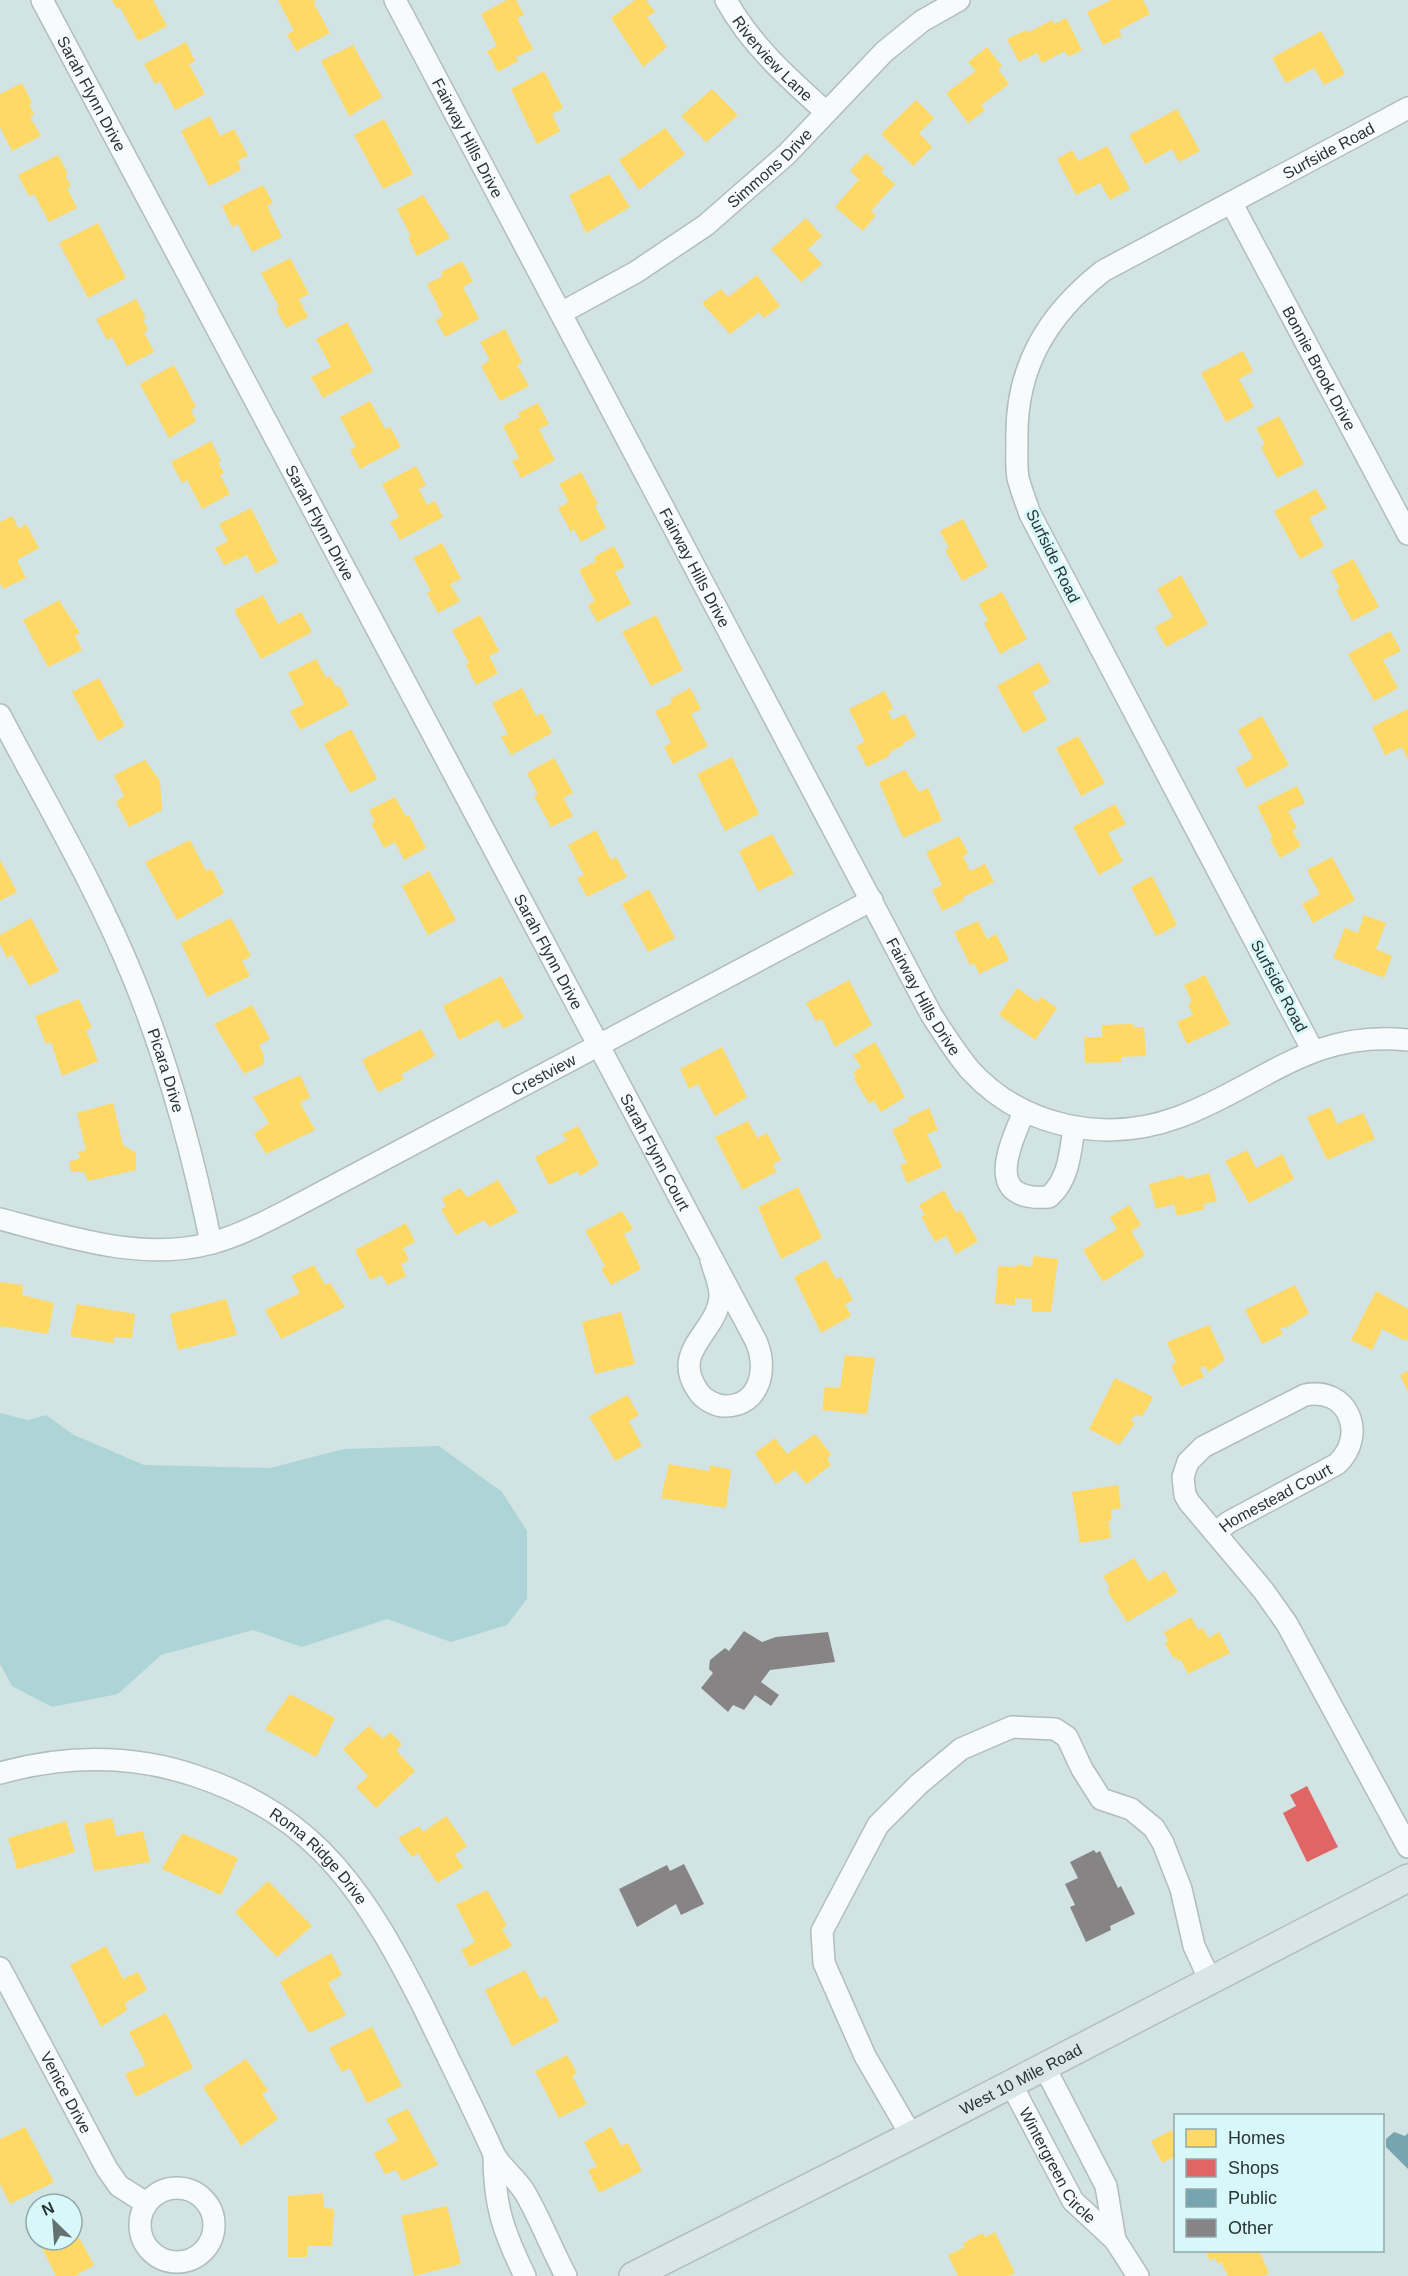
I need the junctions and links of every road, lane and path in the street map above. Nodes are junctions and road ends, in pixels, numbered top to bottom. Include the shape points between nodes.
1 (42, 0) edge
2 (395, 0) edge
3 (726, 0) edge
4 (959, 0) edge
5 (1408, 108) edge
6 (825, 111) junction
7 (1232, 204) junction
8 (561, 314) junction
9 (1408, 534) edge
10 (0, 715) edge
11 (872, 900) junction
12 (1408, 1040) edge
13 (600, 1045) junction
14 (1313, 1050) junction
15 (1024, 1112) junction
16 (1074, 1128) junction
17 (0, 1219) edge
18 (211, 1243) junction
19 (711, 1260) junction
20 (1215, 1533) junction
21 (0, 1773) edge
22 (1408, 1847) edge
23 (1408, 1878) edge
24 (0, 1968) edge
25 (1210, 1980) junction
26 (1044, 2066) junction
27 (1011, 2084) junction
28 (912, 2135) junction
29 (494, 2155) junction
30 (146, 2203) dead end
31 (1115, 2240) junction
32 (525, 2276) edge
33 (566, 2276) edge
34 (633, 2276) edge
35 (1138, 2276) edge

1 - 13 street, Sarah Flynn Drive
2 - 8 street, Fairway Hills Drive
3 - 6 street, Riverview Lane via 775,65
4 - 6 street, Simmons Drive via 922,21 884,52
5 - 7 street, Surfside Road
6 - 8 street, Simmons Drive via 787,154 706,225 673,249
7 - 9 street, Bonnie Brook Drive
7 - 14 street, Surfside Road via 1103,271 1060,309 1029,363 1020,393 1018,476 1030,514 1054,561
8 - 11 street, Fairway Hills Drive
10 - 18 street, Picara Drive via 134,980 180,1114
11 - 13 street, Crestview
11 - 15 street, Fairway Hills Drive via 949,1043 970,1070
12 - 14 street, Fairway Hills Drive via 1356,1040
13 - 18 street, Crestview via 296,1206
13 - 19 street, Sarah Flynn Court
14 - 16 street, Fairway Hills Drive via 1178,1117 1115,1130
15 - 16 street, Fairway Hills Drive
15 - 16 street via 1006,1161 1006,1179 1020,1196 1049,1197 1061,1187
17 - 18 street via 103,1245 156,1250
19 - 19 street, Sarah Flynn Court via 756,1341 763,1366 761,1381 754,1392 741,1403 725,1406 700,1395 689,1366 691,1352 714,1318 720,1296
20 - 20 street, Homestead Court via 1185,1495 1184,1470 1196,1452 1305,1395 1324,1395 1344,1407 1350,1416 1353,1436 1346,1456
20 - 22 street, Homestead Court via 1287,1624
21 - 29 street, Roma Ridge Drive via 71,1759 119,1758 203,1778 273,1810 344,1874 382,1928
23 - 25 main road, West 10 Mile Road
24 - 30 street, Venice Drive via 108,2169 119,2186
25 - 26 main road, West 10 Mile Road
25 - 28 street via 1194,1946 1181,1889 1163,1843 1154,1828 1131,1809 1101,1799 1067,1737 1055,1730 1012,1727 961,1749 878,1825 822,1930 828,1974 865,2056
26 - 27 main road, West 10 Mile Road
26 - 31 street, Wintergreen Circle via 1106,2186
27 - 28 main road, West 10 Mile Road
27 - 31 street, Wintergreen Circle via 1073,2201
28 - 34 main road, West 10 Mile Road
29 - 32 street, Roma Ridge Drive via 497,2208
29 - 33 street, Roma Ridge Drive via 524,2191
31 - 35 street, Wintergreen Circle

